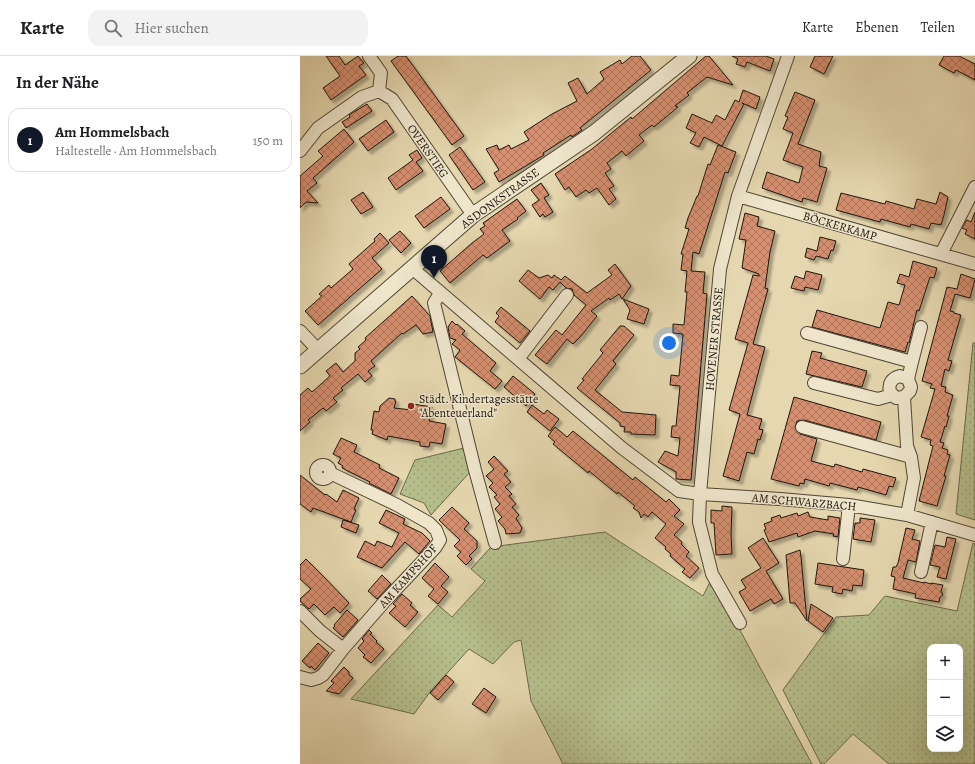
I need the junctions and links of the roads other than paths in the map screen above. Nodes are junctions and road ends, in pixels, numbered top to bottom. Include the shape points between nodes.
1 (369, 56) edge
2 (689, 56) edge
3 (788, 56) edge
4 (379, 91) junction
5 (300, 151) edge
6 (975, 188) edge
7 (738, 196) junction
8 (473, 215) junction
9 (942, 254) junction
10 (975, 264) edge
11 (412, 268) junction
12 (440, 293) junction
13 (568, 295) dead end
14 (921, 327) dead end
15 (300, 331) edge
16 (807, 333) dead end
17 (318, 350) junction
18 (518, 359) junction
19 (912, 362) junction
20 (300, 366) edge
21 (908, 379) junction
22 (814, 383) dead end
23 (898, 396) junction
24 (802, 427) dead end
25 (911, 457) junction
26 (330, 474) dead end
27 (700, 494) junction
28 (849, 505) junction
29 (907, 515) junction
30 (932, 522) junction
31 (975, 535) edge
32 (495, 543) dead end
33 (842, 559) dead end
34 (921, 572) dead end
35 (300, 611) edge
36 (740, 623) dead end
37 (343, 649) junction
38 (300, 677) edge

1 - 4 street via 381,73
2 - 8 street, ASDONKSTRASSE via 594,133
3 - 7 street, HOVENER STRASSE
4 - 5 street via 362,97 318,128
4 - 8 street, OVERSTIEG via 392,99
6 - 9 street
7 - 9 street, BÖCKERKAMP
7 - 27 street, HOVENER STRASSE via 720,269
8 - 11 street, ASDONKSTRASSE
9 - 10 street, BÖCKERKAMP
11 - 12 street, AM SCHWARZBACH
11 - 17 street, ASDONKSTRASSE
12 - 18 street, AM SCHWARZBACH
12 - 32 street via 434,302
13 - 18 street
14 - 19 street
15 - 17 street
16 - 19 street
17 - 20 street, ASDONKSTRASSE
18 - 27 street, AM SCHWARZBACH via 622,448 679,491
19 - 21 street
21 - 23 street via 910,391
21 - 23 street via 900,376 892,379 889,387
22 - 23 street via 878,399
23 - 25 street
24 - 25 street
25 - 29 street via 914,478
26 - 37 street, AM KAMPSHOF via 429,523 436,530 440,540
27 - 28 street, AM SCHWARZBACH
27 - 36 street, HOVENER STRASSE via 699,522 712,574
28 - 29 street, AM SCHWARZBACH
28 - 33 street
29 - 30 street, AM SCHWARZBACH
30 - 31 street, AM SCHWARZBACH
30 - 34 street
35 - 37 street
37 - 38 street, AM KAMPSHOF via 323,675 311,680

